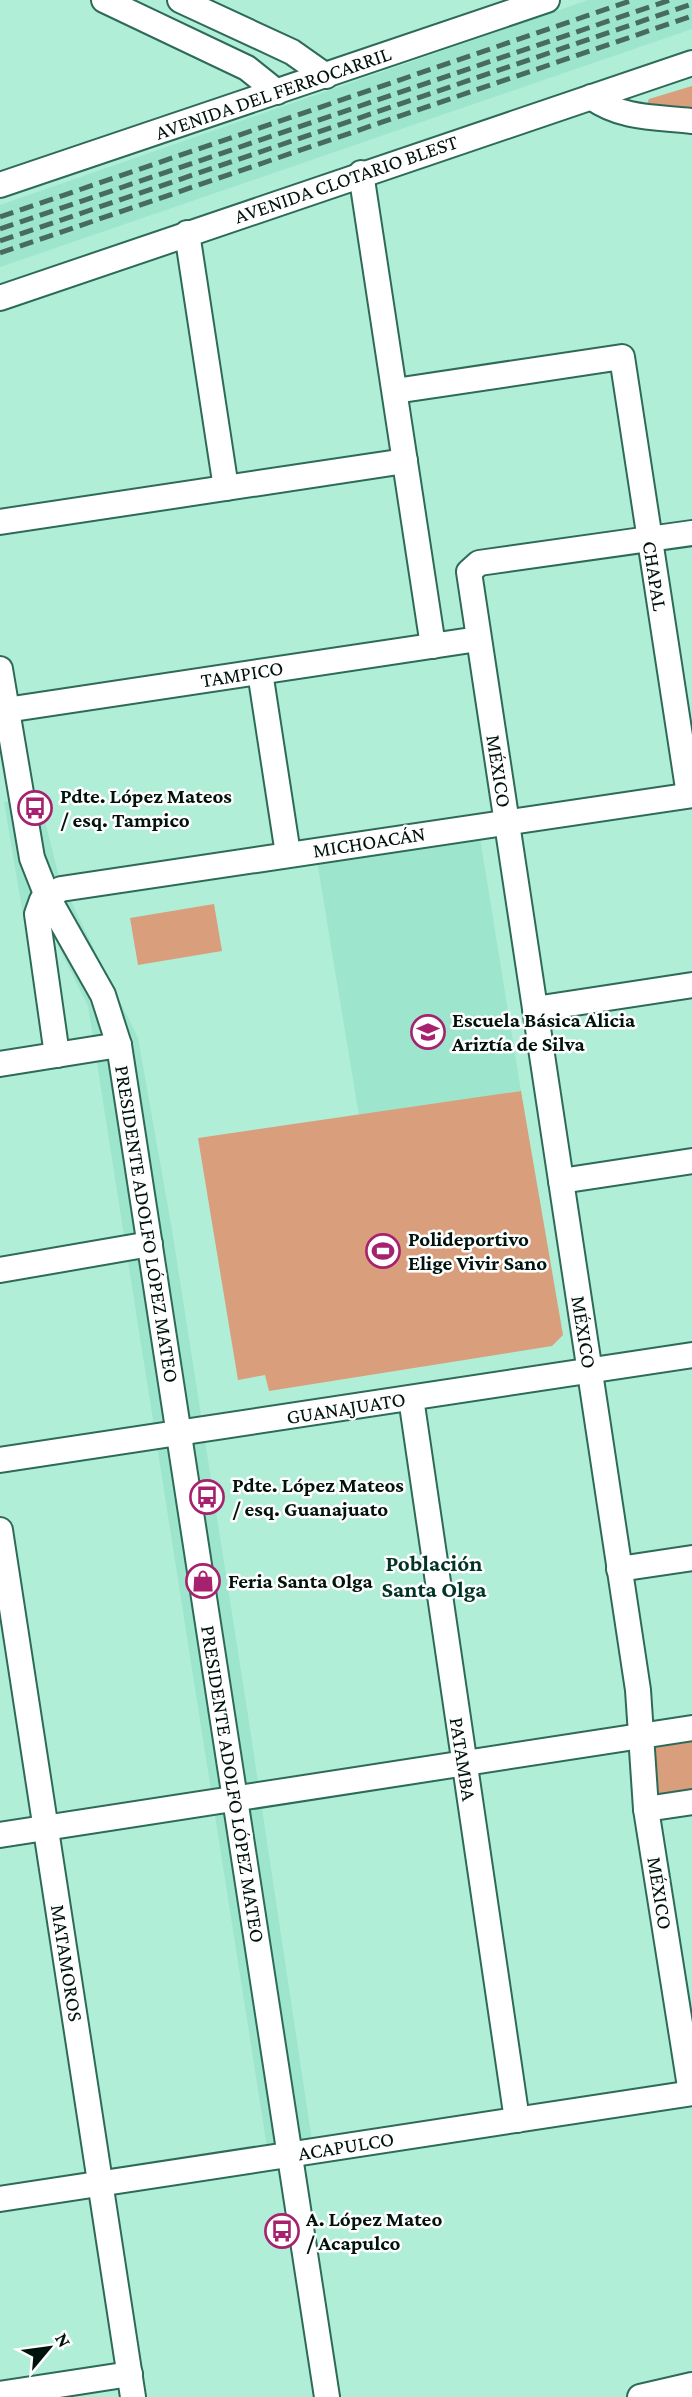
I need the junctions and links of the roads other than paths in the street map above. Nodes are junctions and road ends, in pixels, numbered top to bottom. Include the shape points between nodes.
1 (104, 0) edge
2 (180, 0) edge
3 (547, 0) edge
4 (692, 63) edge
5 (326, 76) junction
6 (277, 92) junction
7 (591, 97) junction
8 (692, 121) edge
9 (361, 173) junction
10 (0, 185) edge
11 (187, 233) junction
12 (0, 298) edge
13 (395, 391) junction
14 (405, 461) junction
15 (226, 488) junction
16 (0, 522) edge
17 (692, 533) edge
18 (650, 538) junction
19 (478, 639) junction
20 (433, 646) junction
21 (0, 669) edge
22 (260, 672) junction
23 (6, 710) junction
24 (9, 787) edge
25 (690, 795) edge
26 (507, 823) junction
27 (288, 853) junction
28 (47, 896) junction
29 (692, 985) edge
30 (535, 1009) junction
31 (120, 1045) junction
32 (57, 1055) junction
33 (0, 1064) edge
34 (692, 1161) edge
35 (561, 1181) junction
36 (150, 1244) junction
37 (0, 1270) edge
38 (692, 1355) edge
39 (591, 1371) junction
40 (411, 1398) junction
41 (179, 1434) junction
42 (0, 1460) edge
43 (0, 1530) edge
44 (692, 1558) edge
45 (619, 1569) junction
46 (692, 1728) edge
47 (641, 1736) junction
48 (464, 1763) junction
49 (235, 1798) junction
50 (692, 1802) edge
51 (646, 1809) junction
52 (46, 1828) junction
53 (0, 1835) edge
54 (692, 2093) edge
55 (517, 2120) junction
56 (290, 2155) junction
57 (101, 2183) junction
58 (0, 2199) edge
59 (132, 2385) edge
60 (692, 2385) edge
61 (0, 2394) edge
62 (327, 2397) edge
63 (640, 2397) edge

1 - 6 street via 247,68
2 - 5 street via 292,52
3 - 5 street, AVENIDA DEL FERROCARRIL
4 - 7 street, AVENIDA CLOTARIO BLEST
5 - 6 street, AVENIDA DEL FERROCARRIL
6 - 10 street, AVENIDA DEL FERROCARRIL
7 - 8 street via 630,115
7 - 9 street, AVENIDA CLOTARIO BLEST
9 - 11 street, AVENIDA CLOTARIO BLEST
9 - 13 street
11 - 12 street, AVENIDA CLOTARIO BLEST
11 - 15 street
13 - 14 street
13 - 18 street, CHAPAL via 622,357
14 - 15 street
14 - 20 street
15 - 16 street
17 - 18 street
18 - 19 street, MÉXICO via 479,563 469,572
18 - 25 street, CHAPAL
19 - 20 street, TAMPICO
19 - 26 street, MÉXICO
20 - 22 street, TAMPICO
21 - 23 street, PRESIDENTE ADOLFO LÓPEZ MATEO
22 - 23 street, TAMPICO
22 - 27 street
23 - 24 street, PRESIDENTE ADOLFO LÓPEZ MATEO
24 - 28 street, PRESIDENTE ADOLFO LÓPEZ MATEO
25 - 26 street, MICHOACÁN
26 - 27 street, MICHOACÁN
26 - 30 street, MÉXICO
27 - 28 street, MICHOACÁN via 80,885
28 - 31 street, PRESIDENTE ADOLFO LÓPEZ MATEO via 103,995
28 - 32 street via 37,914
29 - 30 street
30 - 35 street, MÉXICO
31 - 32 street
31 - 36 street, PRESIDENTE ADOLFO LÓPEZ MATEO
32 - 33 street
34 - 35 street
35 - 39 street, MÉXICO
36 - 37 street
36 - 41 street, PRESIDENTE ADOLFO LÓPEZ MATEO
38 - 39 street, GUANAJUATO
39 - 40 street, GUANAJUATO
39 - 45 street, MÉXICO
40 - 41 street, GUANAJUATO
40 - 48 street, PATAMBA
41 - 42 street, GUANAJUATO
41 - 49 street, PRESIDENTE ADOLFO LÓPEZ MATEO
43 - 52 street, MATAMOROS
44 - 45 street
45 - 47 street, MÉXICO
46 - 47 street
47 - 48 street
47 - 51 street, MÉXICO
48 - 49 street
48 - 55 street, PATAMBA
49 - 52 street
49 - 56 street, PRESIDENTE ADOLFO LÓPEZ MATEO
50 - 51 street
51 - 54 street, MÉXICO
52 - 53 street
52 - 57 street, MATAMOROS
54 - 55 street, ACAPULCO
55 - 56 street, ACAPULCO
56 - 57 street, ACAPULCO
56 - 62 street, PRESIDENTE ADOLFO LÓPEZ MATEO
57 - 58 street, ACAPULCO
57 - 59 street, MATAMOROS
59 - 61 street
60 - 63 street

